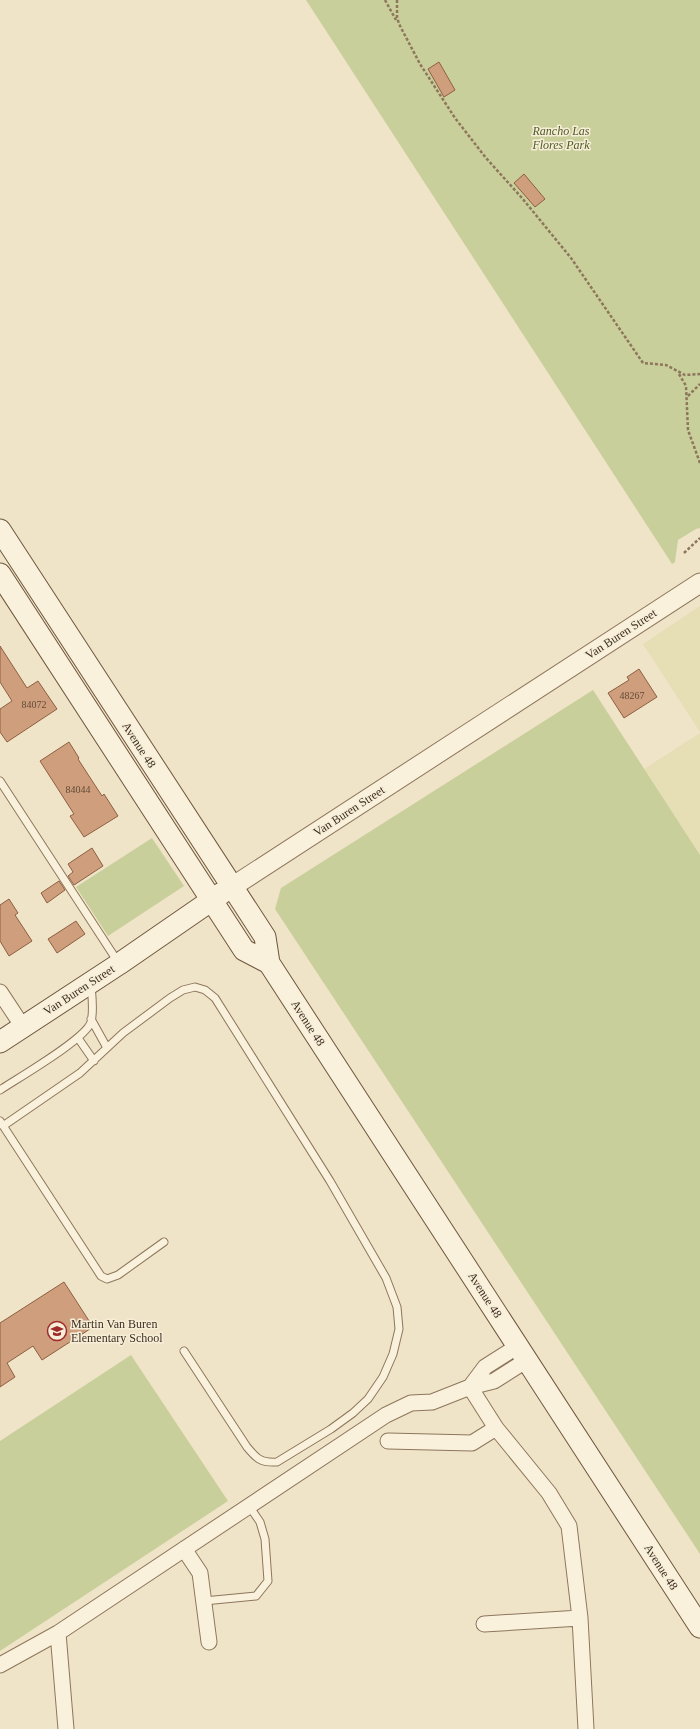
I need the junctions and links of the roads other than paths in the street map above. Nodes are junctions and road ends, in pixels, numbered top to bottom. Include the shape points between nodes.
1 (0, 531) edge
2 (0, 574) edge
3 (700, 583) edge
4 (0, 781) edge
5 (232, 887) junction
6 (212, 901) junction
7 (268, 963) junction
8 (119, 964) junction
9 (91, 983) junction
10 (0, 992) edge
11 (91, 1019) junction
12 (23, 1027) junction
13 (78, 1038) junction
14 (0, 1042) edge
15 (106, 1046) junction
16 (94, 1061) junction
17 (0, 1090) edge
18 (1, 1124) edge
19 (164, 1242) dead end
20 (184, 1351) dead end
21 (523, 1353) junction
22 (470, 1387) junction
23 (496, 1428) junction
24 (388, 1441) dead end
25 (249, 1506) junction
26 (184, 1549) junction
27 (204, 1601) junction
28 (580, 1618) junction
29 (484, 1624) dead end
30 (700, 1627) edge
31 (58, 1633) junction
32 (209, 1642) dead end
33 (0, 1665) edge
34 (66, 1729) edge
35 (586, 1729) edge

1 - 5 main road, Avenue 48
2 - 6 main road, Avenue 48
3 - 5 street, Van Buren Street
4 - 8 lane
5 - 6 main road, Van Buren Street
5 - 7 main road, Avenue 48 via 265,937
6 - 7 main road, Avenue 48 via 244,950
6 - 8 main road, Van Buren Street
7 - 21 main road, Avenue 48
8 - 9 main road, Van Buren Street
9 - 11 lane
9 - 12 main road, Van Buren Street
10 - 12 street
11 - 13 lane via 87,1030
11 - 15 lane
12 - 14 main road, Van Buren Street
13 - 16 lane
13 - 17 lane
15 - 16 lane
15 - 20 lane via 183,990 195,987 205,990 215,998 333,1188 386,1278 397,1307 399,1329 392,1354 383,1377 368,1398 342,1421 277,1462 267,1463 260,1460 247,1447
16 - 18 lane via 55,1091
18 - 19 lane via 100,1276 106,1279 118,1275
21 - 22 street via 494,1382
21 - 30 main road, Avenue 48
22 - 23 street
22 - 25 street via 432,1402 411,1403 386,1415
23 - 24 street via 472,1443
23 - 28 street via 549,1493 569,1526
25 - 26 street
25 - 27 lane via 260,1522 265,1539 268,1580 256,1596
26 - 27 street via 200,1573
26 - 31 street
27 - 32 street
28 - 29 street
28 - 35 street
31 - 33 street
31 - 34 street

